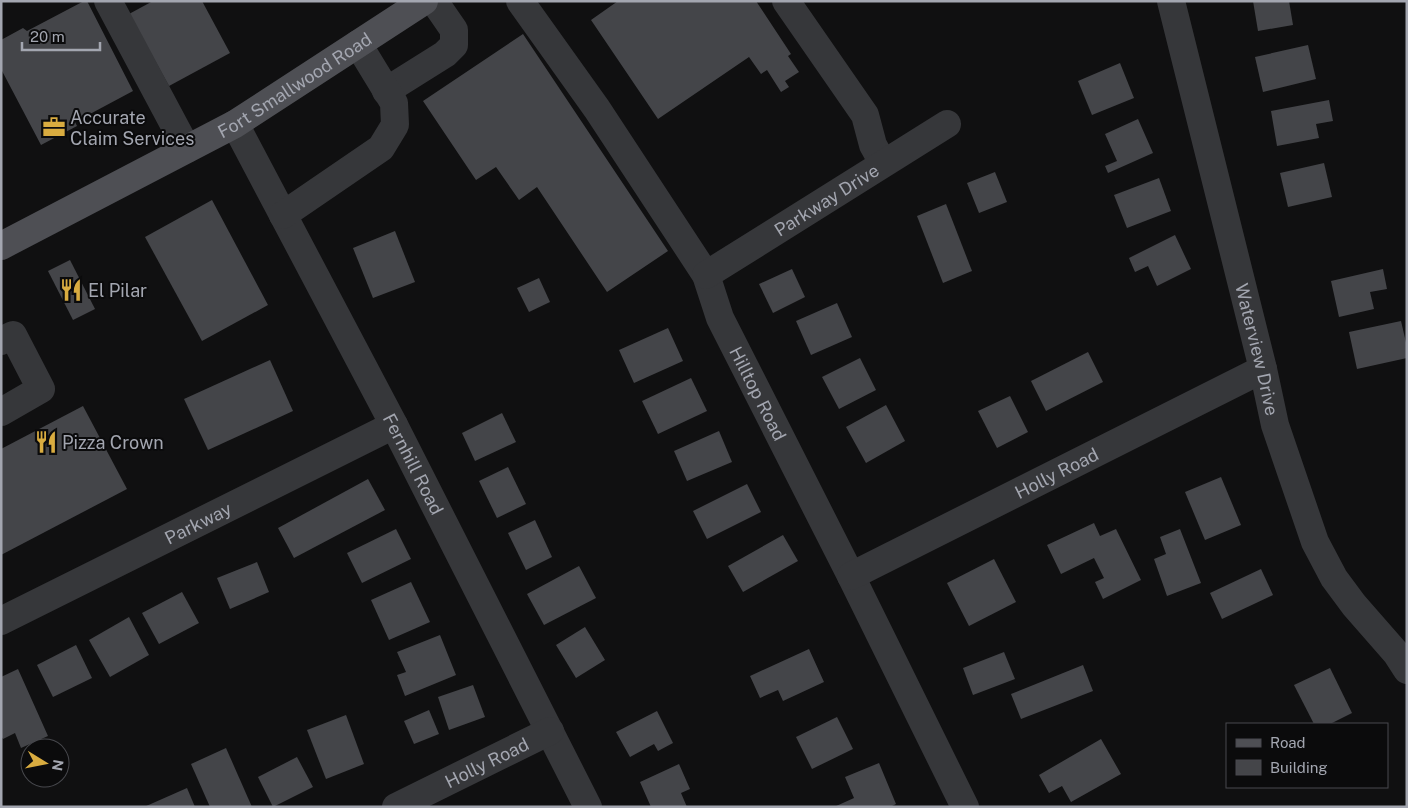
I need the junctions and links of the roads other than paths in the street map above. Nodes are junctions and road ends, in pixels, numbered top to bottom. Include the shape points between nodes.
1 (108, 1) edge
2 (424, 1) edge
3 (434, 1) edge
4 (520, 1) edge
5 (786, 1) edge
6 (1171, 1) edge
7 (358, 44) junction
8 (386, 91) junction
9 (235, 124) junction
10 (947, 124) dead end
11 (188, 149) junction
12 (883, 163) junction
13 (283, 215) junction
14 (1, 246) edge
15 (706, 275) junction
16 (1, 342) edge
17 (1263, 369) junction
18 (1, 412) edge
19 (394, 425) junction
20 (851, 576) junction
21 (1, 620) edge
22 (1407, 670) edge
23 (550, 731) junction
24 (396, 807) edge
25 (588, 807) edge
26 (965, 807) edge

1 - 11 street
2 - 7 main road, Fort Smallwood Road
3 - 8 street via 454,30 454,45
4 - 15 street, Hilltop Road via 597,109
5 - 12 street via 865,115 873,145
6 - 17 street, Waterview Drive
7 - 8 street
7 - 9 main road, Fort Smallwood Road
8 - 13 street via 394,103 395,125 381,148
9 - 11 main road, Fort Smallwood Road
9 - 13 street, Fernhill Road
10 - 12 street, Parkway Drive
11 - 14 main road, Fort Smallwood Road
12 - 15 street, Parkway Drive
13 - 19 street, Fernhill Road
15 - 20 street, Hilltop Road via 720,318
16 - 18 street via 12,336 41,389
17 - 20 street, Holly Road
17 - 22 street, Waterview Drive via 1275,425 1315,542 1339,585
19 - 21 street, Parkway
19 - 23 street, Fernhill Road
20 - 26 street, Hilltop Road
23 - 24 street, Holly Road
23 - 25 street, Fernhill Road

